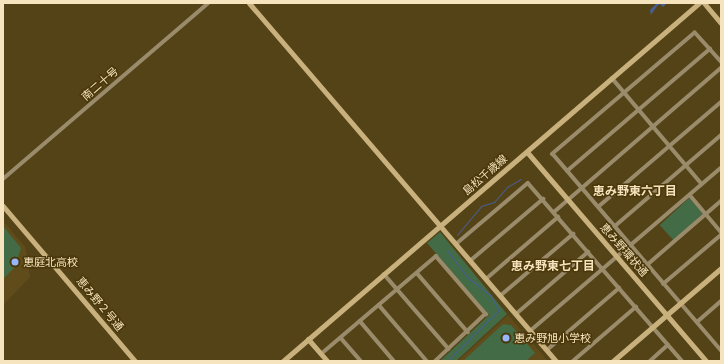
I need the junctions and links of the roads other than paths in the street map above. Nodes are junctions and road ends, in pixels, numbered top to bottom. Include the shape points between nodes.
1 (208, 3) edge
2 (249, 3) edge
3 (700, 3) edge
4 (704, 3) edge
5 (721, 23) edge
6 (710, 49) junction
7 (721, 62) edge
8 (721, 68) edge
9 (612, 78) junction
10 (624, 92) junction
11 (721, 102) edge
12 (638, 109) junction
13 (653, 126) junction
14 (721, 135) edge
15 (669, 145) junction
16 (527, 152) junction
17 (686, 165) junction
18 (721, 168) edge
19 (567, 171) junction
20 (3, 179) edge
21 (702, 184) junction
22 (582, 188) junction
23 (690, 195) junction
24 (543, 199) junction
25 (568, 200) junction
26 (721, 201) edge
27 (3, 206) edge
28 (598, 207) junction
29 (554, 212) junction
30 (706, 214) junction
31 (558, 217) junction
32 (441, 226) junction
33 (615, 226) junction
34 (721, 233) edge
35 (573, 234) junction
36 (456, 244) junction
37 (631, 245) junction
38 (588, 252) junction
39 (617, 257) junction
40 (470, 261) junction
41 (647, 265) junction
42 (721, 268) edge
43 (603, 269) junction
44 (417, 273) junction
45 (384, 274) junction
46 (486, 279) junction
47 (663, 284) junction
48 (619, 288) junction
49 (398, 289) junction
50 (500, 296) junction
51 (721, 301) edge
52 (680, 303) junction
53 (379, 305) junction
54 (636, 308) junction
55 (516, 314) junction
56 (667, 315) junction
57 (360, 321) junction
58 (697, 322) junction
59 (652, 327) junction
60 (530, 331) junction
61 (468, 332) junction
62 (341, 338) junction
63 (308, 339) junction
64 (721, 343) edge
65 (668, 345) junction
66 (718, 346) junction
67 (449, 349) junction
68 (547, 350) junction
69 (721, 350) edge
70 (321, 354) junction
71 (135, 361) edge
72 (283, 361) edge
73 (327, 361) edge
74 (361, 361) edge
75 (394, 361) edge
76 (427, 361) edge
77 (436, 361) edge
78 (556, 361) edge
79 (573, 361) edge
80 (612, 361) edge
81 (650, 361) edge
82 (682, 361) edge
83 (706, 361) edge

1 - 20 street, 南二十号
2 - 32 street
3 - 9 street, 島松千歳線
4 - 5 street
6 - 7 street
6 - 10 street via 696,33
6 - 12 street
8 - 13 street
9 - 10 street
9 - 16 street, 島松千歳線
10 - 12 street
10 - 19 street via 553,154
11 - 15 street
12 - 13 street
12 - 19 street
13 - 15 street
13 - 22 street
14 - 17 street
15 - 17 street
15 - 28 street
16 - 25 street, 恵み野環状通
16 - 32 street, 島松千歳線
17 - 21 street
17 - 33 street
18 - 21 street
19 - 22 street
21 - 23 street
22 - 25 street
22 - 28 street
23 - 30 street
23 - 37 street
24 - 29 street
24 - 36 street via 528,183
24 - 40 street
25 - 29 street
25 - 39 street, 恵み野環状通
26 - 30 street
27 - 71 street, 恵み野２号通
28 - 33 street
29 - 31 street
30 - 34 street
30 - 41 street
31 - 35 street
31 - 46 street
32 - 36 street
32 - 45 street, 島松千歳線
33 - 37 street
34 - 47 street
35 - 38 street
35 - 50 street
36 - 40 street
37 - 39 street
37 - 41 street
38 - 43 street
38 - 55 street
39 - 43 street
39 - 56 street, 恵み野環状通
40 - 46 street
41 - 47 street
42 - 52 street
43 - 48 street
43 - 60 street
44 - 49 street
44 - 61 street
44 - 61 street via 436,256 486,314
45 - 49 street
45 - 63 street, 島松千歳線
46 - 50 street
47 - 52 street
48 - 54 street
48 - 68 street
49 - 53 street
49 - 67 street
50 - 55 street
51 - 58 street
52 - 56 street
52 - 58 street
53 - 57 street
53 - 76 street
54 - 59 street
54 - 79 street
55 - 60 street
56 - 59 street
56 - 83 street, 恵み野環状通
57 - 62 street
57 - 75 street
58 - 66 street
59 - 65 street
59 - 80 street
60 - 68 street
61 - 67 street
62 - 70 street
62 - 74 street
63 - 70 street
63 - 72 street, 島松千歳線
64 - 66 street
65 - 81 street
65 - 82 street
66 - 69 street
67 - 77 street
68 - 78 street
70 - 73 street

